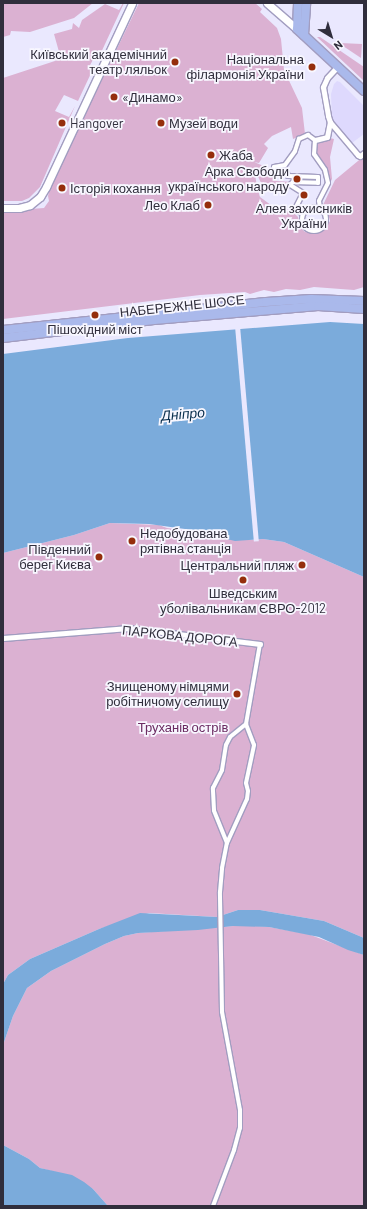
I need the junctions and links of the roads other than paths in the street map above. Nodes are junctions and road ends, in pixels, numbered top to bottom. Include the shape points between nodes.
1 (132, 3) edge
2 (266, 3) edge
3 (298, 3) edge
4 (306, 3) edge
5 (297, 29) junction
6 (304, 35) junction
7 (338, 66) junction
8 (364, 91) edge
9 (330, 122) junction
10 (315, 140) junction
11 (364, 152) edge
12 (316, 206) junction
13 (310, 207) junction
14 (3, 208) edge
15 (364, 301) edge
16 (364, 309) edge
17 (3, 330) edge
18 (3, 338) edge
19 (3, 638) edge
20 (260, 644) joint
21 (246, 724) junction
22 (227, 843) junction
23 (214, 1206) edge

1 - 14 main road via 40,197 30,205
2 - 5 main road
3 - 5 main road
4 - 6 main road
5 - 6 main road
6 - 7 main road
7 - 8 main road
7 - 9 street via 326,78 323,87
9 - 10 street via 327,136
9 - 11 street via 358,155
10 - 12 street via 314,154 328,178 326,191 319,201 320,208
10 - 13 street via 308,135 302,137 285,164 274,167 288,176 318,177 318,183 293,182 290,185 303,193 295,209 303,214
12 - 13 street
12 - 13 street via 326,213 326,221 322,228 314,231 302,222 303,214
15 - 17 main road, НАБЕРЕЖНЕ ШОСЕ via 311,299 266,302
16 - 18 main road, НАБЕРЕЖНЕ ШОСЕ via 324,306 295,308 162,319
19 - 20 street, ПАРКОВА ДОРОГА via 129,628
20 - 21 street
21 - 22 street via 254,745 246,783 247,799
21 - 22 street via 230,737 222,770 213,788 214,810
22 - 23 street via 219,902 222,1012 240,1110 240,1128

